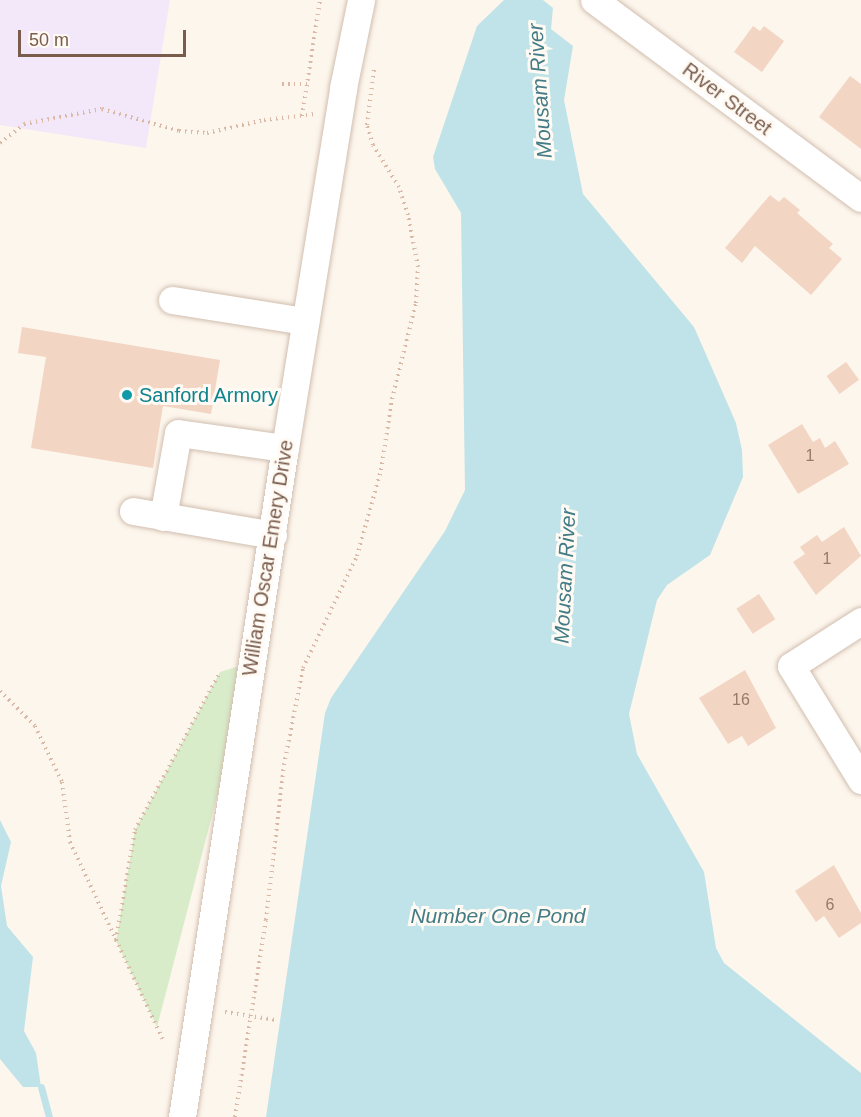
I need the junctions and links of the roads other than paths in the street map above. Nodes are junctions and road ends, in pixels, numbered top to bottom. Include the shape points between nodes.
1 (361, 0) edge
2 (594, 0) edge
3 (861, 198) edge
4 (172, 300) dead end
5 (305, 321) junction
6 (285, 448) junction
7 (134, 512) dead end
8 (163, 517) junction
9 (273, 535) junction
10 (861, 621) edge
11 (861, 780) edge
12 (182, 1117) edge

1 - 5 street, William Oscar Emery Drive
2 - 3 street, River Street
4 - 5 street
5 - 6 street, William Oscar Emery Drive
6 - 8 street via 178,433
6 - 9 street, William Oscar Emery Drive
7 - 8 street
8 - 9 street
9 - 12 street, William Oscar Emery Drive
10 - 11 street via 791,666

